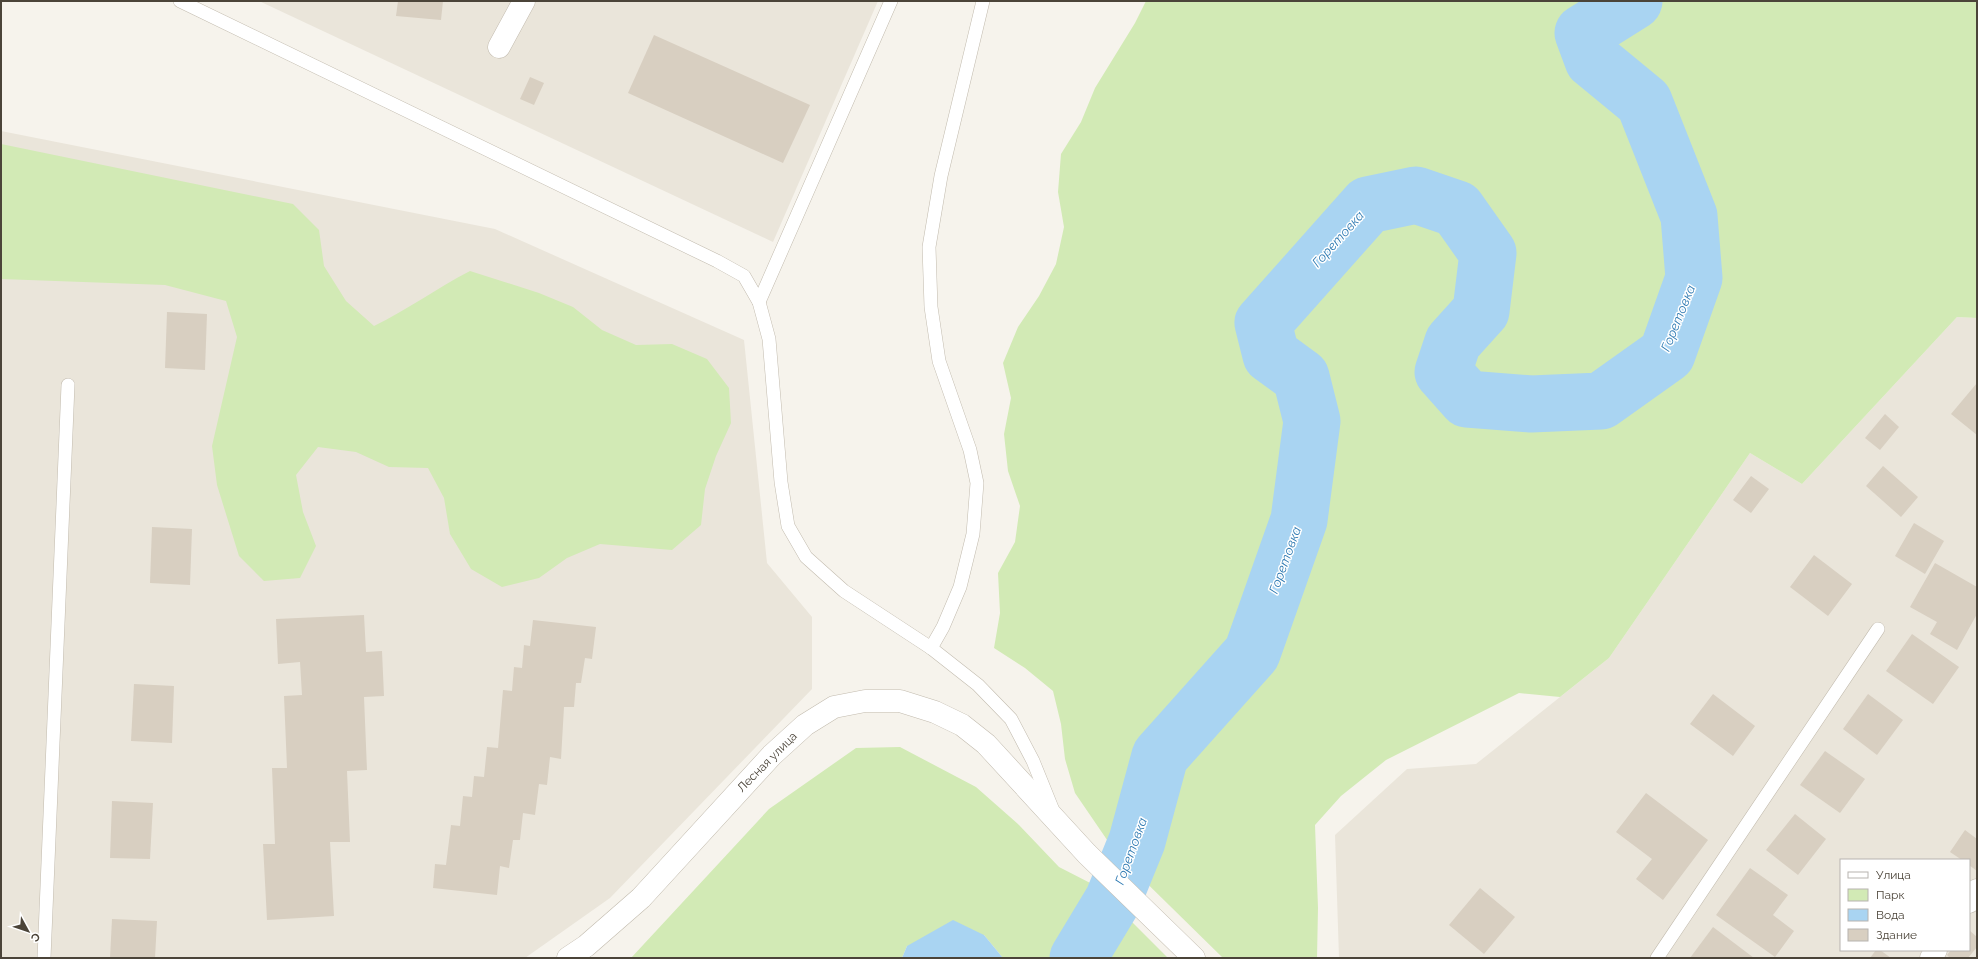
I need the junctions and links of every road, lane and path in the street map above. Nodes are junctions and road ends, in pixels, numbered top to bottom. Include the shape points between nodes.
1 (180, 1) edge
2 (524, 1) edge
3 (891, 1) edge
4 (983, 1) edge
5 (499, 47) dead end
6 (759, 302) junction
7 (68, 385) dead end
8 (1878, 629) dead end
9 (931, 648) junction
10 (1057, 821) junction
11 (1977, 890) edge
12 (1970, 900) edge
13 (44, 958) edge
14 (568, 958) edge
15 (1194, 958) edge
16 (1657, 958) edge

1 - 6 lane via 717,261 744,276
2 - 5 street
3 - 6 lane
4 - 9 lane via 941,176 929,247 931,307 939,361 970,450 977,483 973,534 960,587
6 - 9 lane via 769,338 788,526 806,557 844,591
7 - 13 lane
8 - 16 lane
9 - 10 lane via 978,685 1011,719 1033,761
10 - 14 street, Лесная улица via 986,744 962,725 934,712 900,701 865,701 834,707 805,725 772,754 641,898 586,946
10 - 15 street, Лесная улица via 1087,854
11 - 12 street

